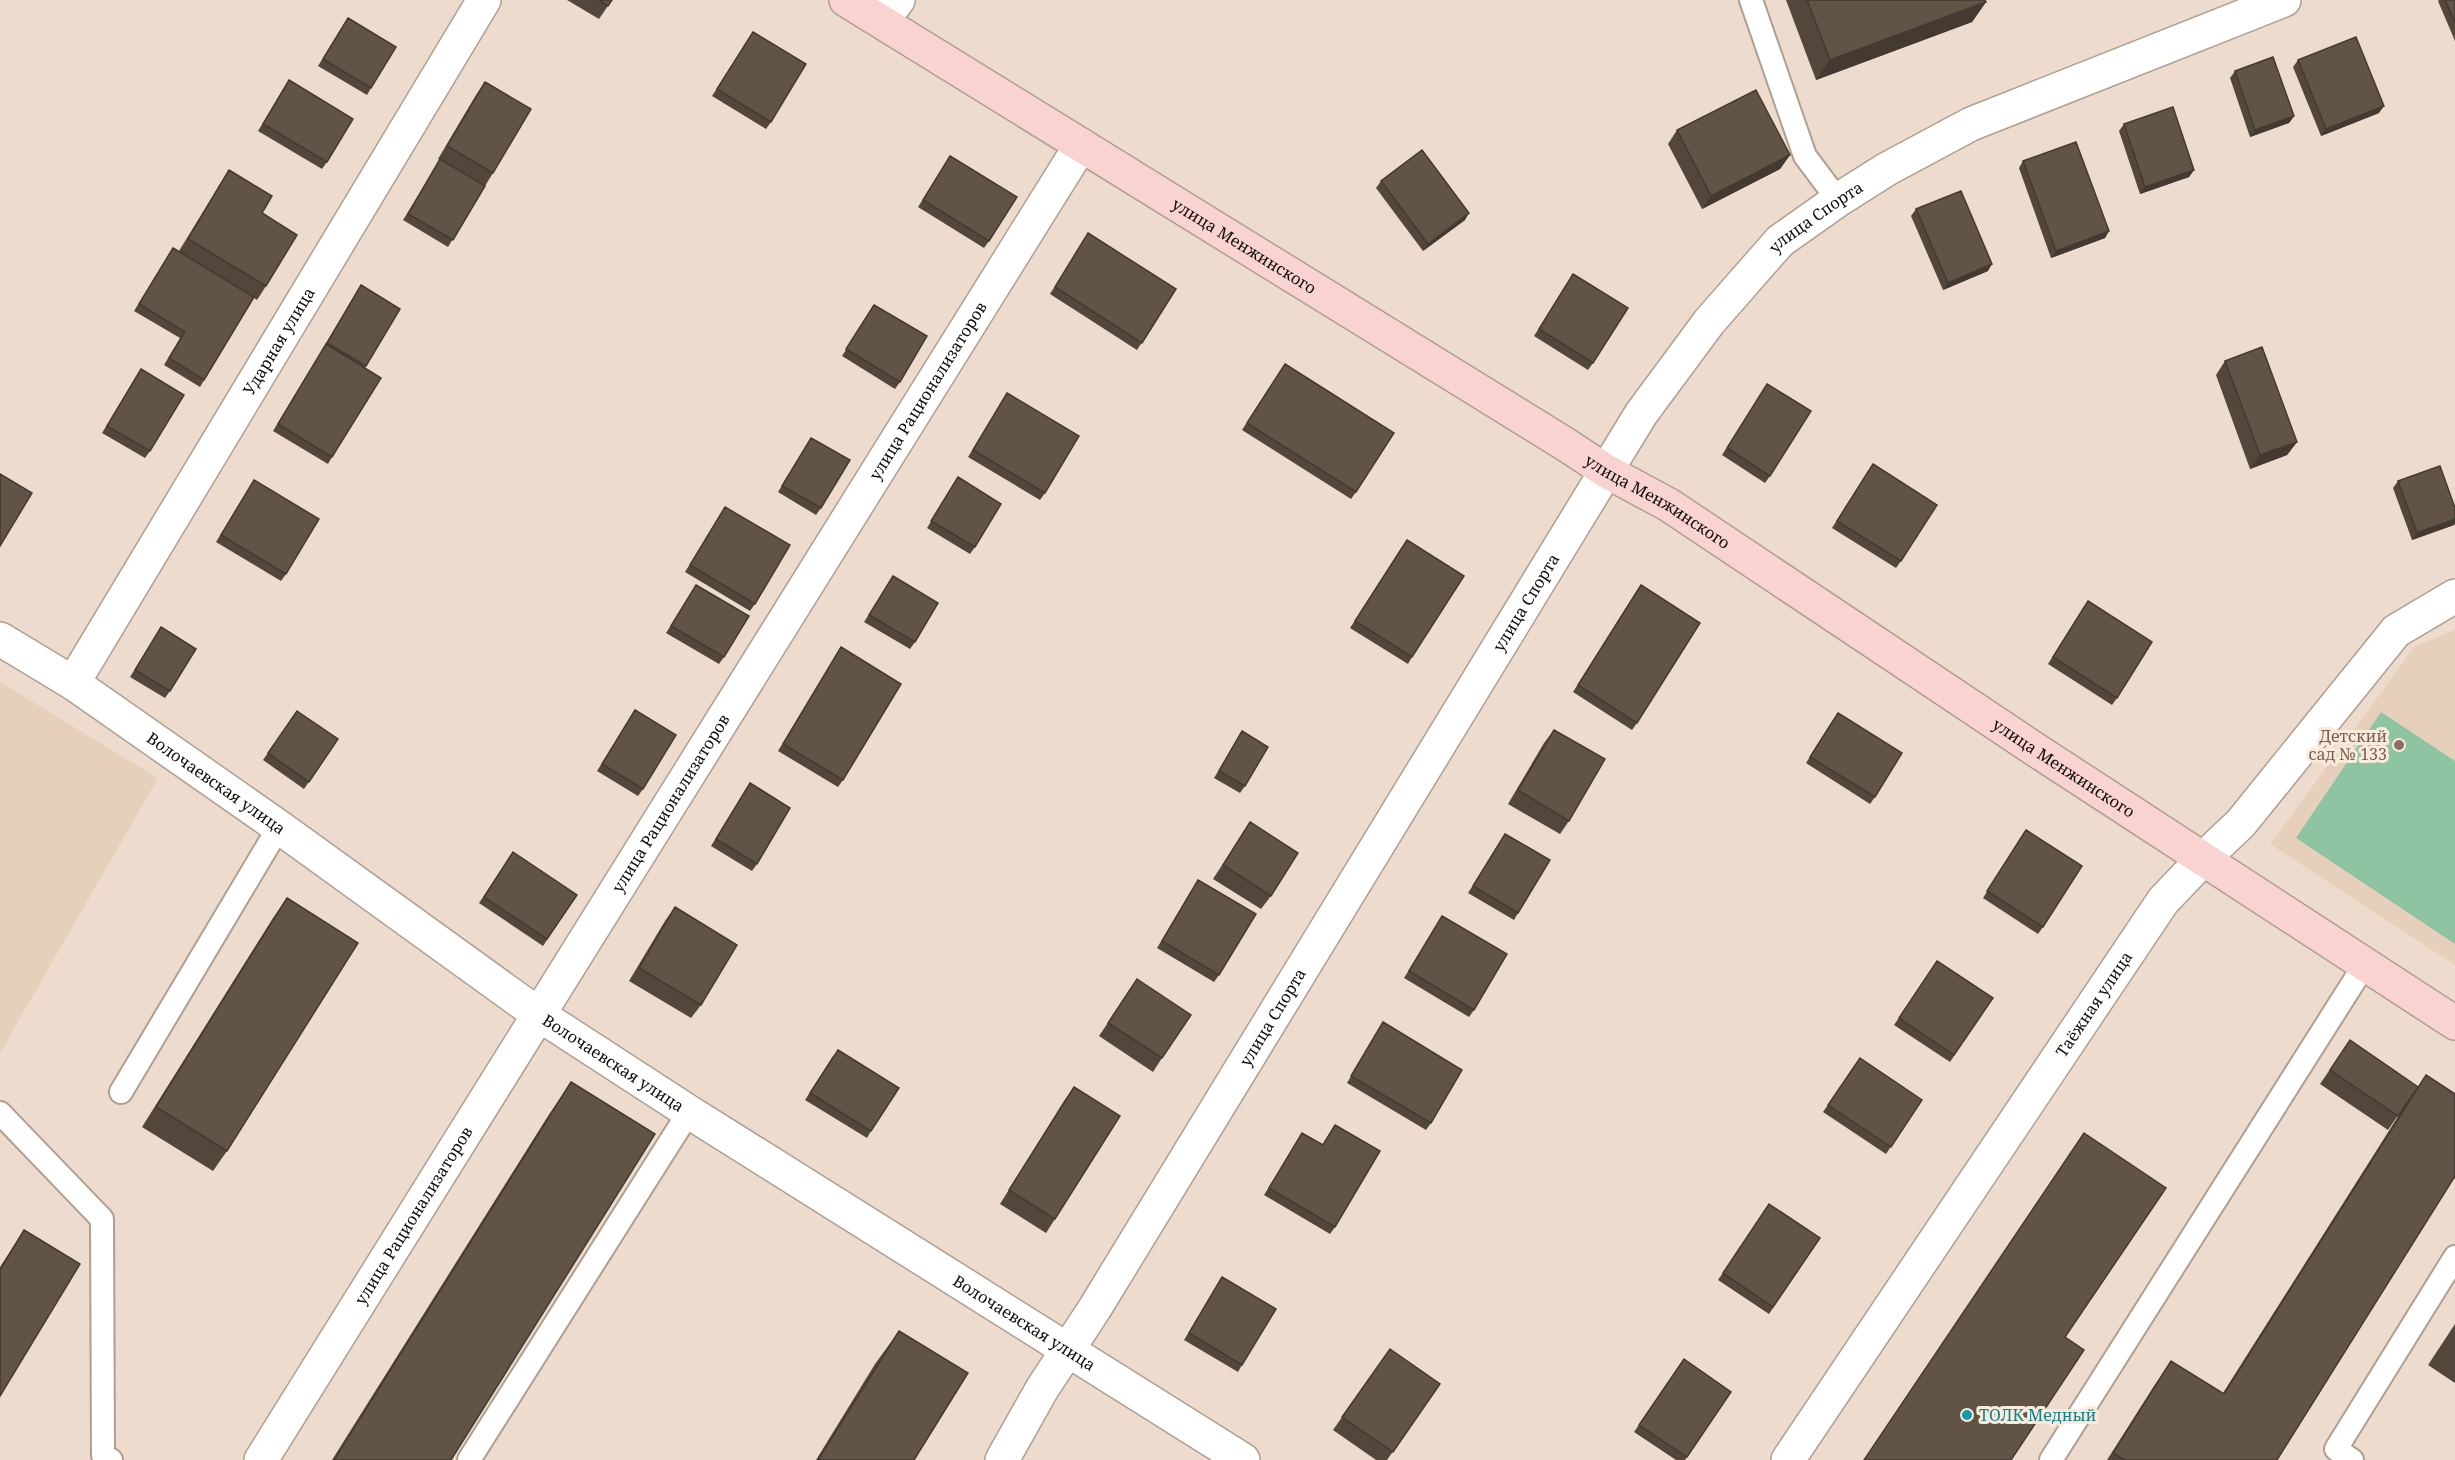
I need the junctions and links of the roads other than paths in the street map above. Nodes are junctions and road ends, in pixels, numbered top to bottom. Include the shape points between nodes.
1 (484, 0) edge
2 (846, 0) edge
3 (1751, 0) edge
4 (2281, 1) edge
5 (890, 11) edge
6 (1081, 145) junction
7 (1838, 200) junction
8 (1606, 471) junction
9 (2455, 596) edge
10 (0, 639) edge
11 (74, 683) junction
12 (279, 827) junction
13 (2203, 859) junction
14 (2365, 964) junction
15 (538, 1014) junction
16 (2455, 1023) edge
17 (121, 1092) dead end
18 (688, 1112) junction
19 (0, 1113) edge
20 (2455, 1257) edge
21 (1068, 1351) junction
22 (105, 1458) edge
23 (261, 1460) edge
24 (469, 1460) edge
25 (1002, 1460) edge
26 (1243, 1460) edge
27 (1788, 1460) edge
28 (2051, 1460) edge
29 (2352, 1460) edge

1 - 11 street, Ударная улица
2 - 5 street, улица Менжинского
3 - 7 lane via 1805,156
4 - 7 street, улица Спорта via 1971,124
5 - 6 street, улица Менжинского
6 - 8 street, улица Менжинского
6 - 15 street, улица Рационализаторов
7 - 8 street, улица Спорта via 1780,241 1709,322 1641,414
8 - 13 street, улица Менжинского via 1669,505
8 - 21 street, улица Спорта
9 - 13 street, Таёжная улица via 2396,631 2241,823
10 - 11 street, Волочаевская улица
11 - 12 street, Волочаевская улица
12 - 15 street, Волочаевская улица
12 - 17 lane
13 - 14 street, улица Менжинского
13 - 27 street, Таёжная улица via 2163,901
14 - 16 street, улица Менжинского
14 - 28 lane
15 - 18 street, Волочаевская улица
15 - 23 street, улица Рационализаторов
18 - 21 street, Волочаевская улица
18 - 24 lane
19 - 22 lane via 102,1219
20 - 29 lane via 2336,1449
21 - 25 street, улица Спорта
21 - 26 street, Волочаевская улица

